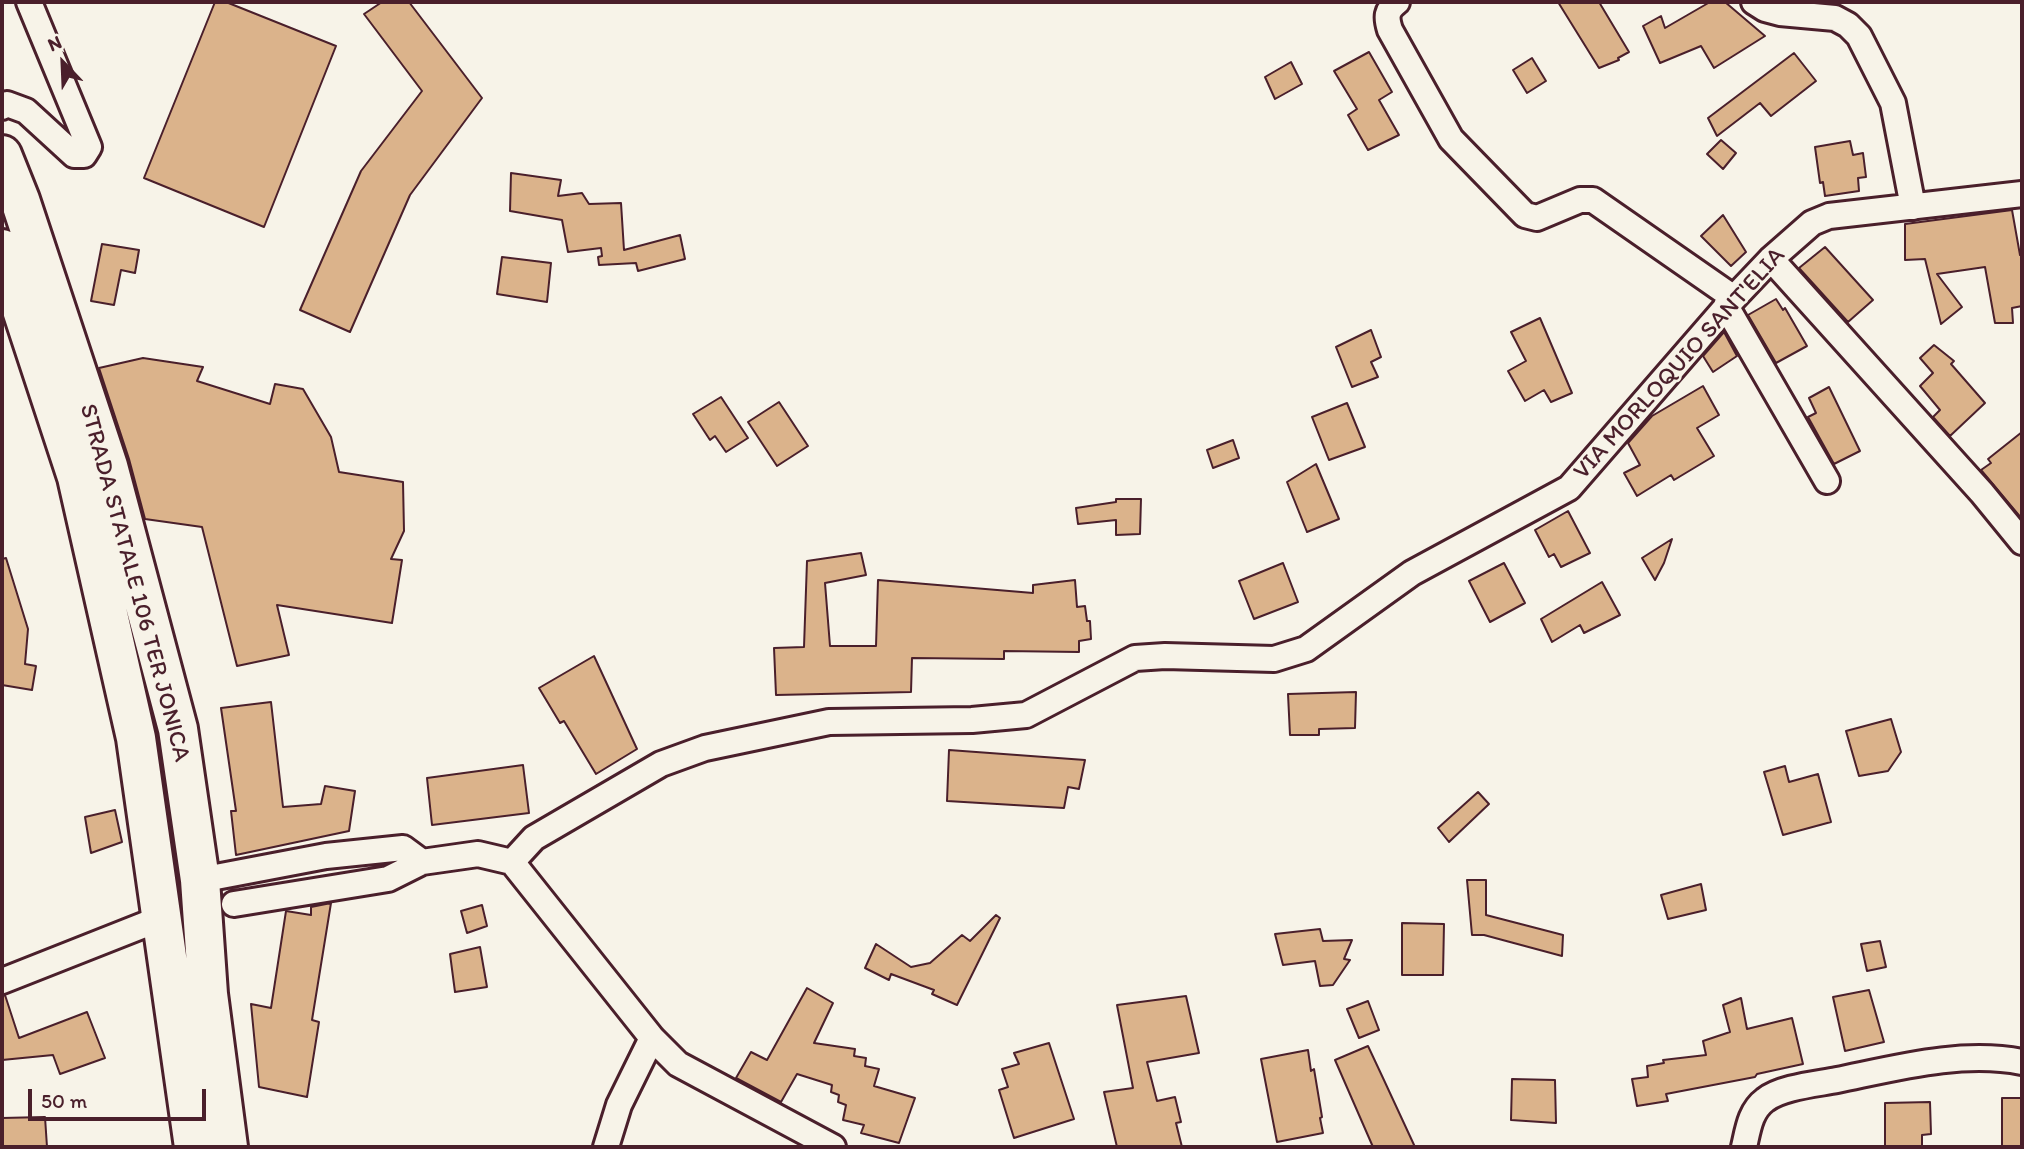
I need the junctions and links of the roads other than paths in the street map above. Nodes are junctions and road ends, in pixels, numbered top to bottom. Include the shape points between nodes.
1 (29, 2) edge
2 (1397, 2) edge
3 (1754, 2) edge
4 (2, 107) edge
5 (2, 156) edge
6 (2022, 194) edge
7 (1913, 207) junction
8 (2, 249) edge
9 (1771, 259) junction
10 (1730, 302) junction
11 (1827, 481) dead end
12 (2022, 542) edge
13 (422, 862) junction
14 (512, 862) junction
15 (200, 880) junction
16 (234, 904) dead end
17 (149, 923) dead end
18 (2, 981) edge
19 (208, 994) junction
20 (653, 1038) junction
21 (2022, 1062) edge
22 (194, 1147) edge
23 (228, 1147) edge
24 (253, 1147) edge
25 (606, 1147) edge
26 (833, 1147) edge
27 (1744, 1147) edge

1 - 4 street via 89,147 84,155 74,155 26,111 7,104
2 - 10 street via 1386,18 1390,30 1451,139 1525,215 1537,218 1580,200 1593,200
3 - 7 street via 1780,13 1835,18 1859,36 1893,103
5 - 15 main road, STRADA STATALE 106 TER JONICA via 108,466 178,729
6 - 7 street, VIA MORLOQUIO SANT'ELIA
7 - 9 street, VIA MORLOQUIO SANT'ELIA via 1829,216 1812,223
8 - 22 main road, STRADA STATALE 106 TER JONICA via 77,477 136,738
9 - 10 street, VIA MORLOQUIO SANT'ELIA
9 - 12 street
10 - 11 street
10 - 14 street, VIA MORLOQUIO SANT'ELIA via 1569,488 1412,573 1306,649 1274,659 1135,658 1026,715 829,722 705,748 661,764 534,838
13 - 14 street via 478,853
13 - 15 street via 403,849 326,856
13 - 16 street via 388,879
14 - 20 street
15 - 19 main road, STRADA STATALE 106 TER JONICA
17 - 18 street
19 - 23 main road, STRADA STATALE 106 TER JONICA
19 - 24 main road via 230,1013
20 - 25 street via 619,1105
20 - 26 street via 678,1064
21 - 27 street via 1921,1062 1794,1088 1766,1099 1750,1117

